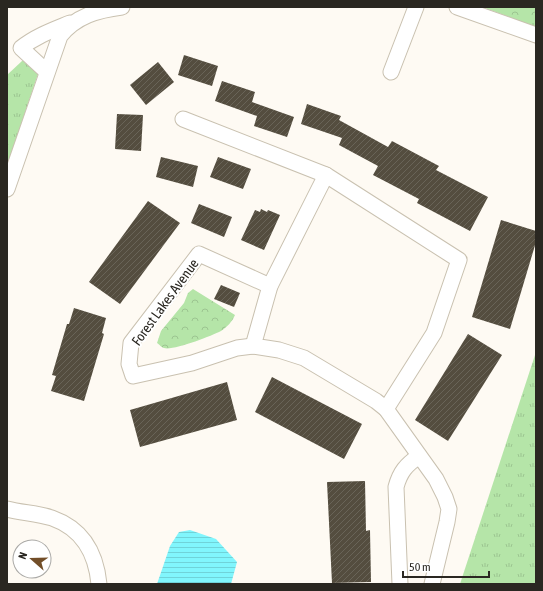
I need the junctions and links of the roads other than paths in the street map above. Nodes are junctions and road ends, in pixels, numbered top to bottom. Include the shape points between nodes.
1 (122, 7) edge
2 (416, 7) edge
3 (457, 7) edge
4 (74, 21) junction
5 (536, 35) edge
6 (49, 67) junction
7 (391, 72) dead end
8 (183, 119) dead end
9 (326, 175) junction
10 (7, 189) edge
11 (270, 286) junction
12 (253, 346) junction
13 (386, 409) junction
14 (419, 456) junction
15 (7, 508) edge
16 (99, 584) edge
17 (400, 584) edge
18 (432, 584) edge

1 - 4 street via 94,12
2 - 7 street
3 - 5 street
4 - 6 street via 60,36
4 - 6 street via 27,44
6 - 10 street
8 - 9 street
9 - 11 street
9 - 13 street via 459,260 434,333
11 - 12 street
11 - 12 street, Forest Lakes Avenue via 199,254 131,343 129,364 133,376
12 - 13 street, Forest Lakes Avenue via 279,350 304,358 376,400
13 - 14 street, Forest Lakes Avenue
14 - 17 street via 408,463 396,487
14 - 18 street, Forest Lakes Avenue via 436,479 449,509
15 - 16 street via 53,519 82,537 96,563

